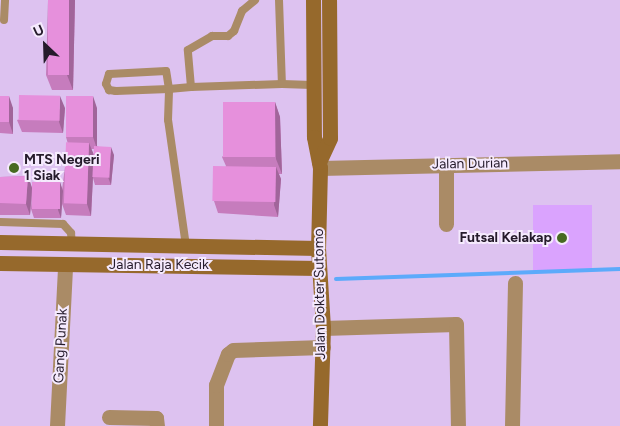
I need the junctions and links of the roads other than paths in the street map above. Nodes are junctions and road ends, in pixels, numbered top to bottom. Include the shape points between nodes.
1 (5, 0) edge
2 (255, 0) edge
3 (280, 0) edge
4 (313, 0) edge
5 (329, 0) edge
6 (4, 20) dead end
7 (282, 84) junction
8 (312, 85) junction
9 (191, 87) junction
10 (169, 89) junction
11 (620, 160) edge
12 (320, 165) junction
13 (446, 165) junction
14 (0, 222) edge
15 (446, 224) dead end
16 (0, 242) edge
17 (72, 245) junction
18 (186, 247) junction
19 (155, 248) junction
20 (318, 248) junction
21 (0, 264) edge
22 (154, 264) junction
23 (65, 266) junction
24 (318, 268) junction
25 (515, 283) dead end
26 (323, 328) junction
27 (322, 347) junction
28 (109, 417) dead end
29 (57, 426) edge
30 (156, 426) edge
31 (216, 426) edge
32 (320, 426) edge
33 (458, 426) edge
34 (512, 426) edge

1 - 6 lane
2 - 9 lane via 242,11 228,36 212,36 188,50
3 - 7 lane
4 - 8 main road, Jalan Dokter Sutomo
5 - 12 main road, Jalan Dokter Sutomo via 330,138
7 - 8 lane
7 - 9 lane
8 - 12 main road, Jalan Dokter Sutomo via 314,137
9 - 10 lane
10 - 10 lane via 168,77 162,70 109,74 105,79 109,90
10 - 18 lane via 168,120
11 - 13 street, Jalan Durian
12 - 13 street, Jalan Durian
12 - 20 main road, Jalan Dokter Sutomo
13 - 15 street
14 - 17 lane via 63,224 71,233
16 - 17 main road, Jalan Raja Kecik
17 - 19 main road, Jalan Raja Kecik
18 - 19 main road, Jalan Raja Kecik
18 - 20 main road, Jalan Raja Kecik
19 - 22 main road
20 - 24 main road, Jalan Dokter Sutomo
21 - 23 main road, Jalan Raja Kecik
22 - 23 main road, Jalan Raja Kecik
22 - 24 main road, Jalan Raja Kecik
23 - 29 street, Gang Punak
24 - 26 main road, Jalan Dokter Sutomo
25 - 34 street
26 - 27 main road, Jalan Dokter Sutomo
26 - 33 street via 456,324
27 - 31 street via 233,350 228,354 216,385
27 - 32 main road, Jalan Dokter Sutomo
28 - 30 street via 156,418

